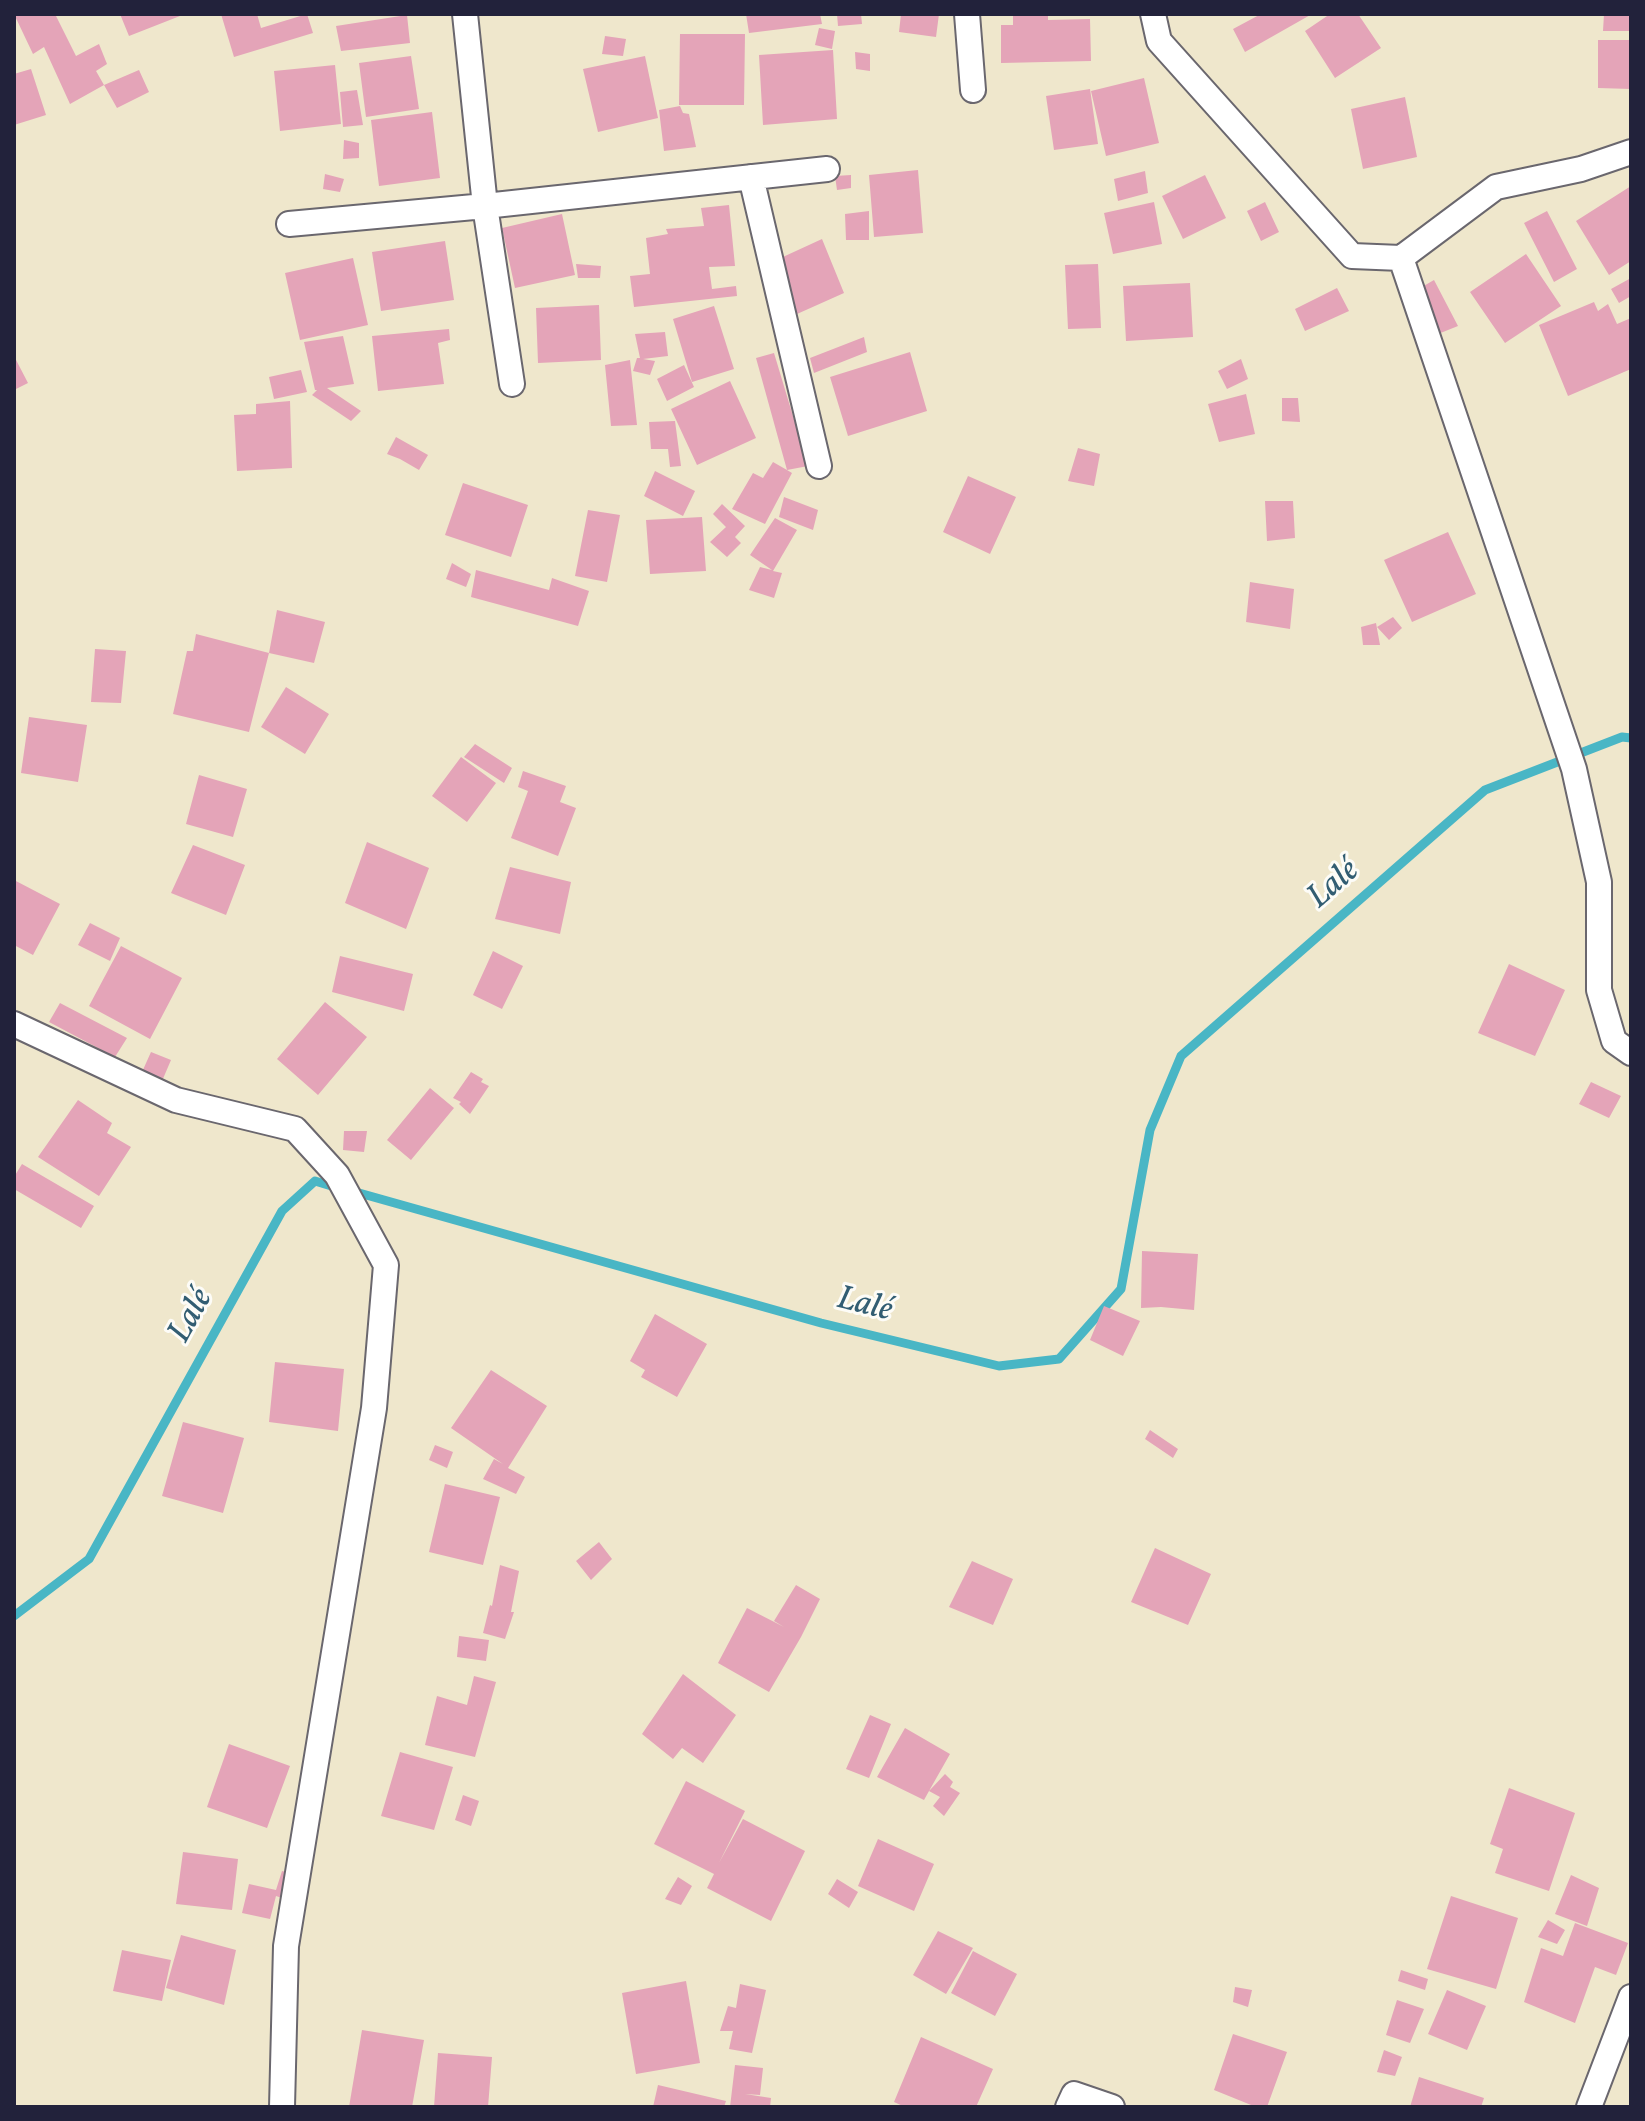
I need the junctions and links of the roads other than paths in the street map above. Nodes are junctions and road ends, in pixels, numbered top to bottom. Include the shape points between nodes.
1 (465, 14) edge
2 (967, 14) edge
3 (1153, 14) edge
4 (973, 90) dead end
5 (1631, 152) edge
6 (827, 169) dead end
7 (751, 177) junction
8 (485, 206) junction
9 (289, 224) dead end
10 (1401, 258) junction
11 (512, 384) dead end
12 (819, 466) dead end
13 (14, 1024) edge
14 (1631, 1053) edge
15 (1631, 1997) edge
16 (282, 2107) edge
17 (1068, 2107) edge
18 (1112, 2107) edge
19 (1589, 2107) edge

1 - 8 street
2 - 4 street
3 - 10 street via 1159,41 1352,256
5 - 10 street via 1496,187
6 - 7 street
7 - 8 street
7 - 12 street
8 - 9 street
8 - 11 street
10 - 14 street via 1574,769 1599,882 1599,990 1614,1041
13 - 16 street via 176,1100 295,1129 337,1175 386,1265 374,1408 286,1946
15 - 19 street
17 - 18 street via 1074,2094

